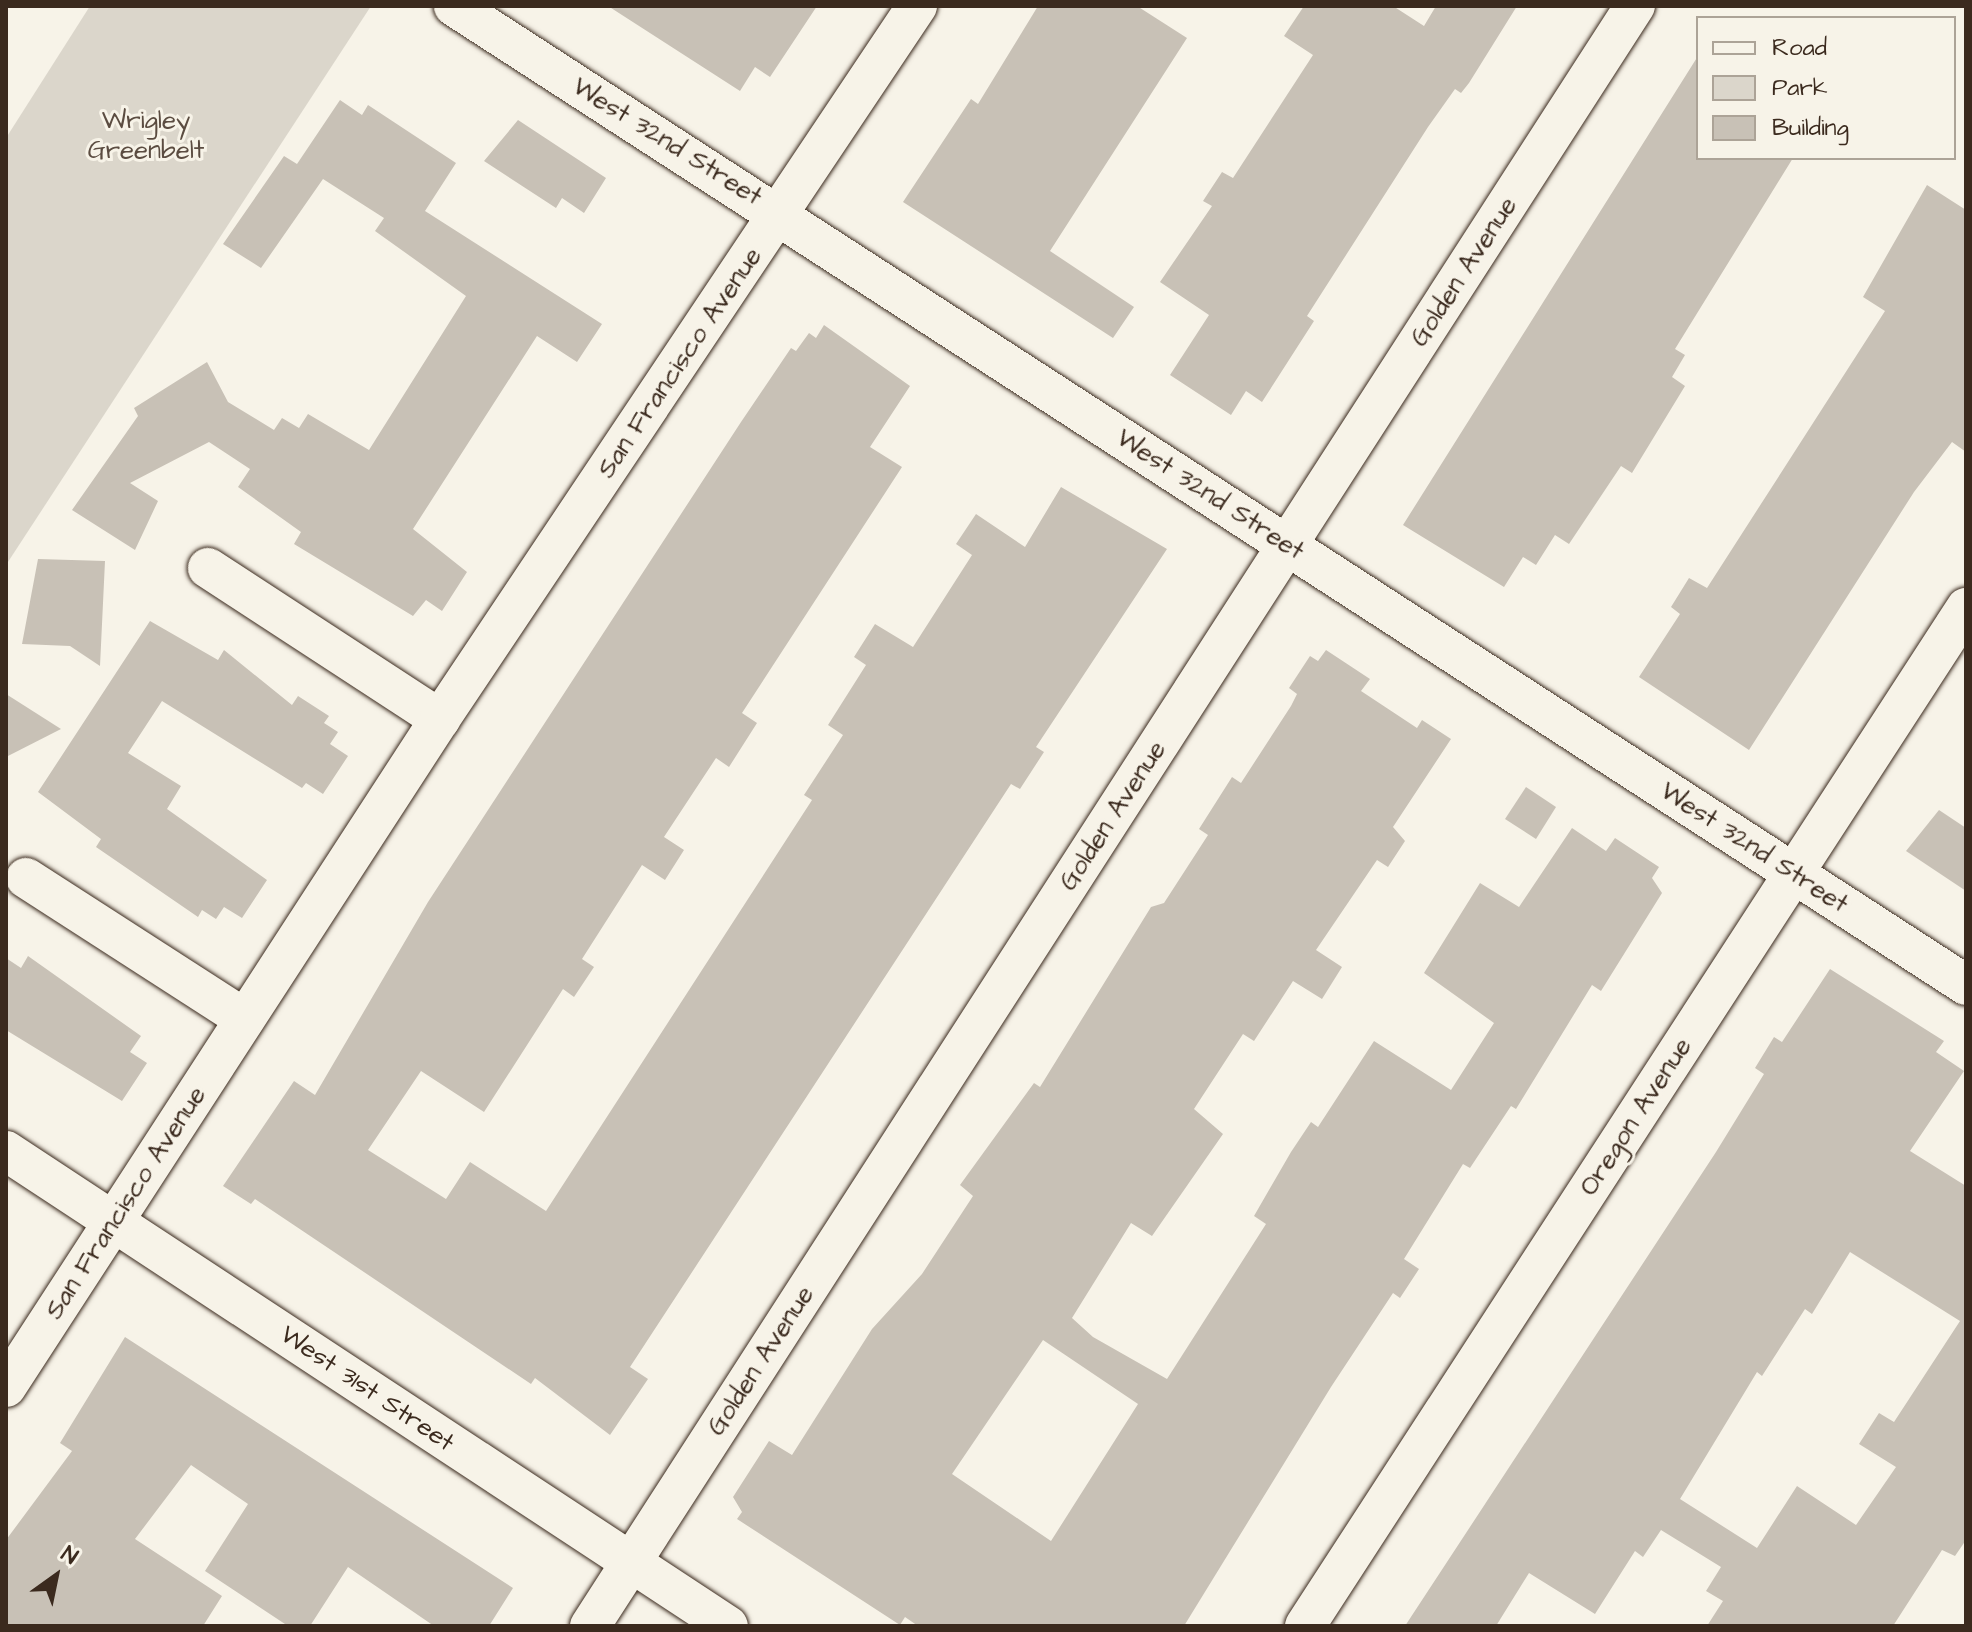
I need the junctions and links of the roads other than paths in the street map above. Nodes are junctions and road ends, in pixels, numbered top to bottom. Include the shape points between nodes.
1 (454, 6) edge
2 (917, 6) edge
3 (1635, 6) edge
4 (780, 214) junction
5 (1287, 545) junction
6 (208, 568) dead end
7 (1966, 608) edge
8 (440, 719) junction
9 (1794, 874) junction
10 (26, 878) dead end
11 (1966, 985) edge
12 (245, 1019) junction
13 (6, 1151) edge
14 (114, 1221) junction
15 (6, 1387) edge
16 (630, 1564) junction
17 (590, 1626) edge
18 (728, 1626) edge
19 (1305, 1626) edge

1 - 4 street, West 32nd Street
2 - 4 street, San Francisco Avenue
3 - 5 street, Golden Avenue
4 - 5 street, West 32nd Street
4 - 8 street, San Francisco Avenue
5 - 9 street, West 32nd Street
5 - 16 street, Golden Avenue
6 - 8 street
7 - 9 street, Oregon Avenue
8 - 12 street, San Francisco Avenue
9 - 11 street, West 32nd Street
9 - 19 street, Oregon Avenue
10 - 12 street
12 - 14 street, San Francisco Avenue
13 - 14 street, West 31st Street
14 - 15 street, San Francisco Avenue
14 - 16 street, West 31st Street
16 - 17 street, Golden Avenue
16 - 18 street, West 31st Street

